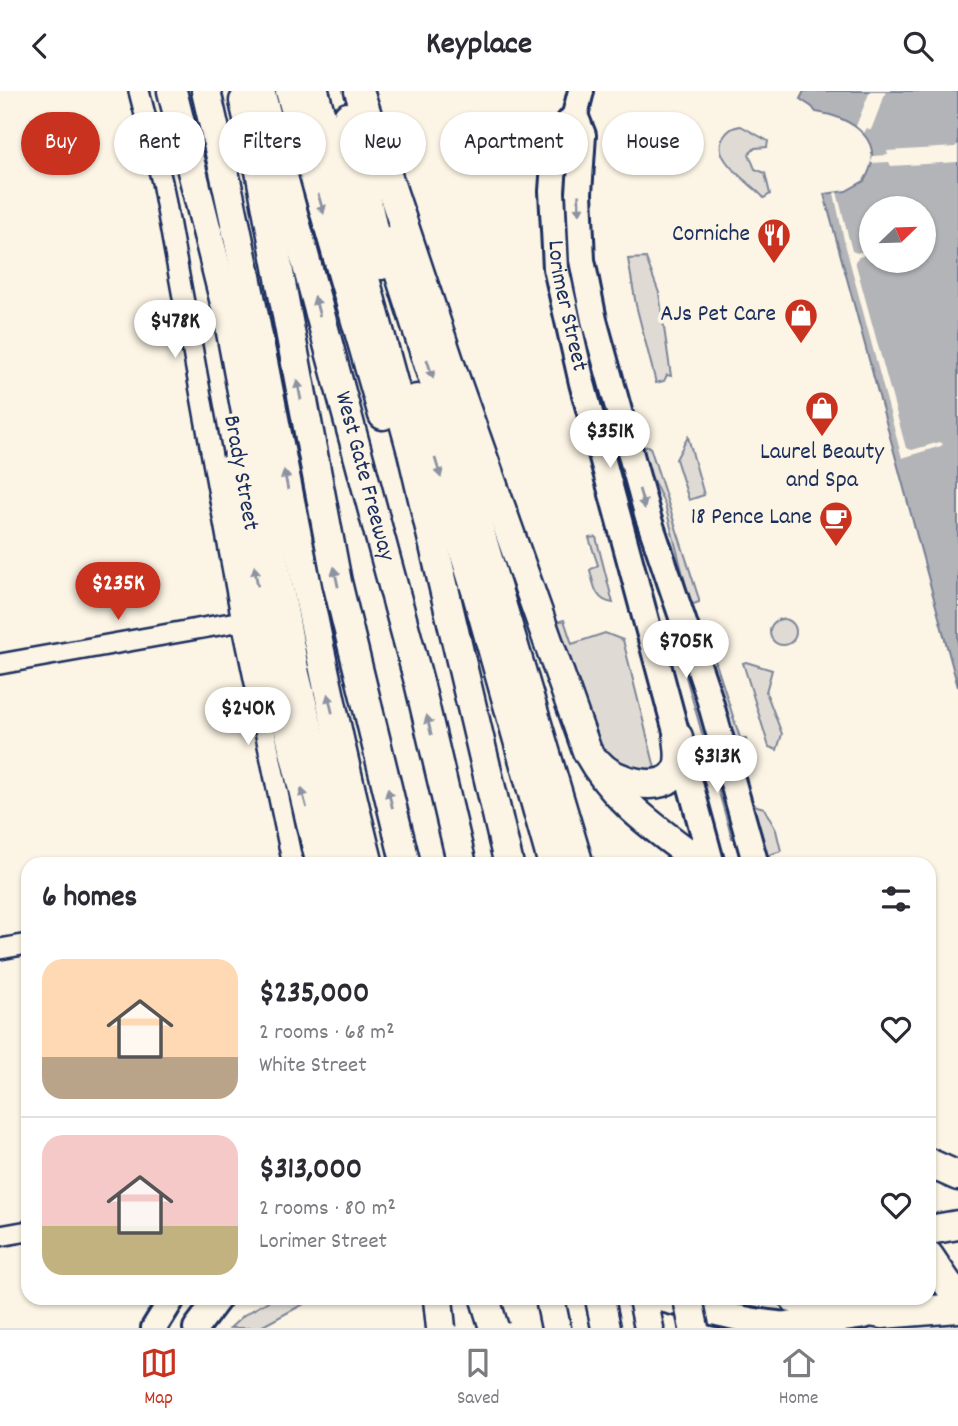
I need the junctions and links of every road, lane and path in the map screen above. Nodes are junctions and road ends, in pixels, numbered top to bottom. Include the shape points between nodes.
1 (139, 91) edge
2 (172, 91) edge
3 (206, 91) edge
4 (241, 91) edge
5 (260, 91) edge
6 (290, 91) edge
7 (314, 91) edge
8 (359, 91) edge
9 (578, 103) edge
10 (345, 104) edge
11 (203, 213) junction
12 (452, 370) junction
13 (404, 454) junction
14 (242, 621) junction
15 (0, 664) edge
16 (678, 737) junction
17 (587, 751) junction
18 (291, 857) edge
19 (319, 857) edge
20 (340, 857) edge
21 (367, 857) edge
22 (404, 857) edge
23 (460, 857) edge
24 (507, 857) edge
25 (551, 857) edge
26 (578, 857) edge
27 (578, 857) edge
28 (694, 857) edge
29 (710, 857) edge
30 (754, 857) edge
31 (21, 945) edge
32 (0, 949) edge
33 (936, 1166) edge
34 (958, 1175) edge
35 (958, 1225) edge
36 (936, 1229) edge
37 (21, 1232) edge
38 (0, 1236) edge
39 (937, 1260) edge
40 (958, 1299) edge
41 (168, 1305) edge
42 (213, 1305) edge
43 (432, 1305) edge
44 (439, 1305) edge
45 (487, 1305) edge
46 (497, 1305) edge
47 (551, 1305) edge
48 (601, 1305) edge
49 (644, 1305) edge
50 (686, 1305) edge
51 (689, 1305) edge
52 (823, 1305) edge
53 (958, 1308) edge
54 (899, 1316) edge
55 (154, 1328) edge
56 (196, 1328) edge
57 (442, 1328) edge
58 (488, 1328) edge
59 (494, 1328) edge
60 (556, 1328) edge
61 (606, 1328) edge
62 (649, 1328) edge
63 (694, 1328) edge

1 - 14 street, Brady Street via 162,182
2 - 11 highway
21 -> 3 highway via 326,687 249,284
22 -> 4 highway via 337,582
23 -> 5 highway, West Gate Freeway via 419,682
6 -> 13 highway
7 - 13 highway, West Gate Freeway
8 - 12 highway
9 - 16 main road, Lorimer Street via 556,138 552,191 556,268 579,374
9 -> 30 main road, Lorimer Street via 583,135 579,193 582,260 594,320 648,517 712,708
10 -> 25 highway via 402,344
10 -> 27 highway via 456,451
19 -> 11 highway via 255,571 210,307
11 - 20 highway via 227,311 295,674
12 - 17 highway
12 - 26 highway via 538,673
13 - 24 highway, West Gate Freeway
14 - 15 street
14 - 18 street, Brady Street
16 - 17 highway via 681,759 676,773 656,784 628,781 606,772
16 - 29 main road, Lorimer Street
17 - 28 highway via 621,799
31 - 32 street
33 - 34 highway
35 - 36 highway
37 - 38 street
39 - 40 highway
41 - 55 main road
42 - 56 main road
43 - 57 highway
44 - 57 highway, bridge
45 - 59 highway, bridge
46 - 58 highway
47 - 60 highway
48 - 61 highway
49 - 62 highway
50 - 54 main road via 778,1324
51 - 63 highway, bridge
52 - 54 highway
53 - 54 highway

